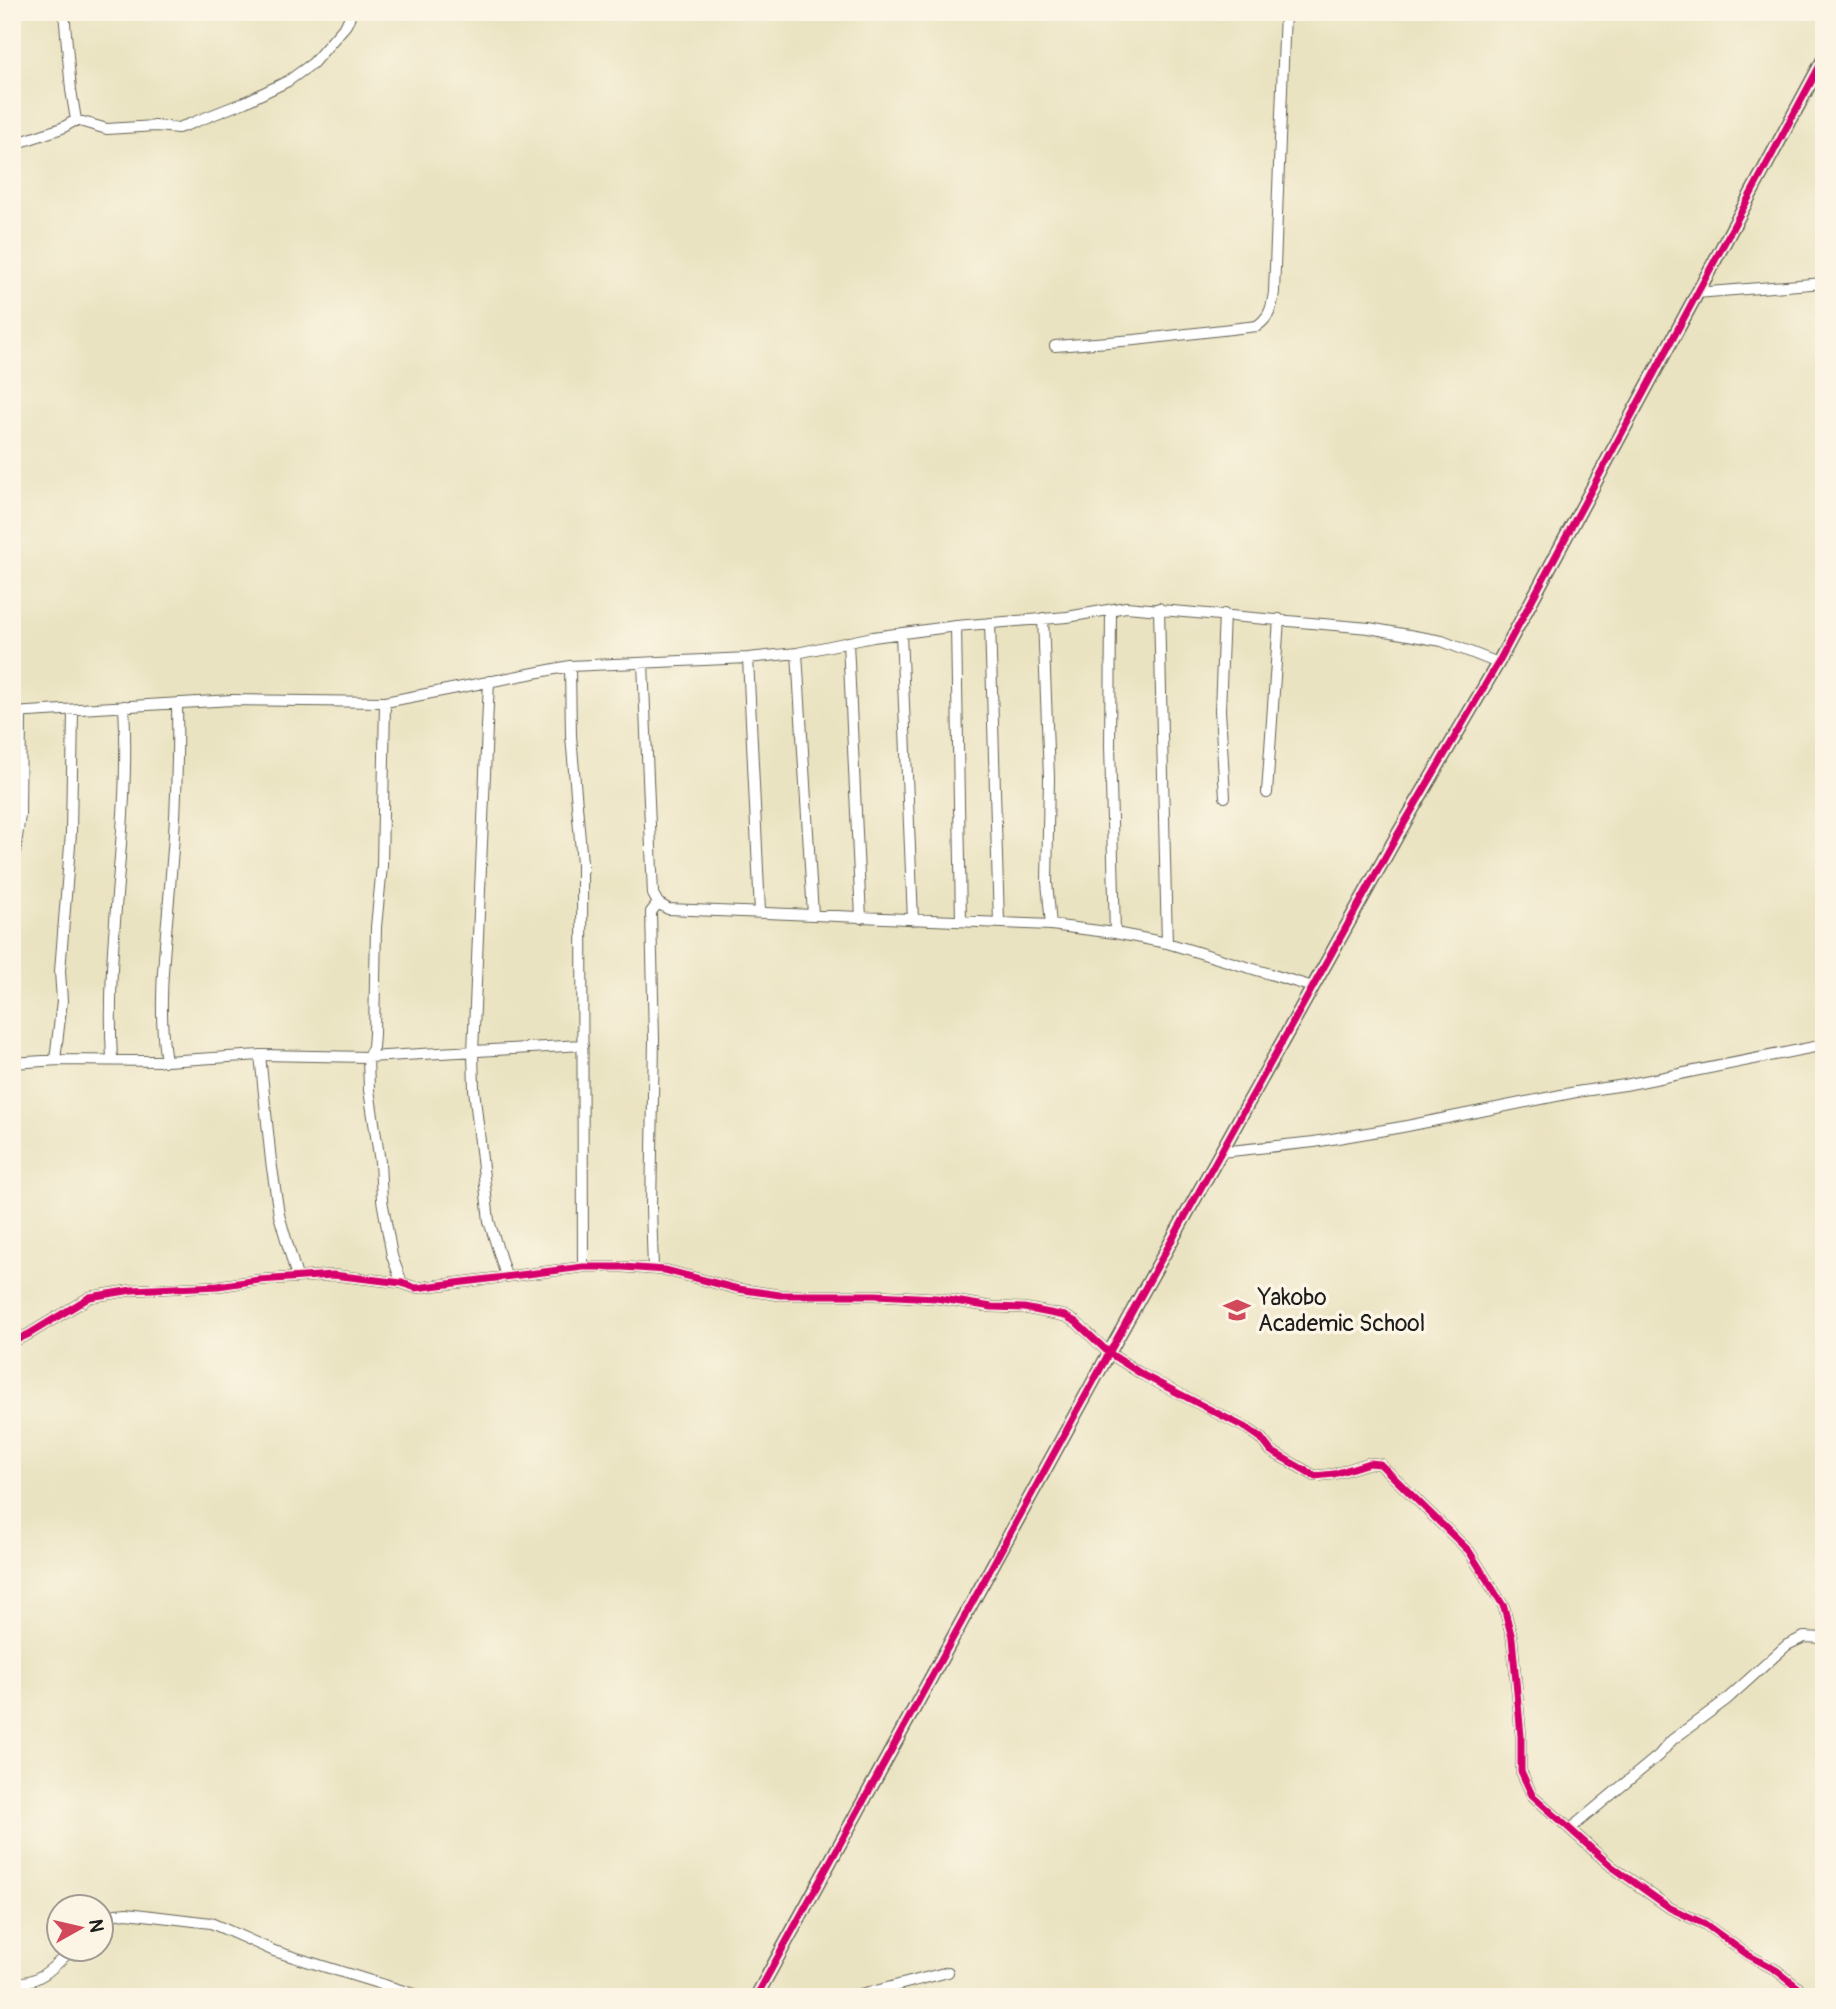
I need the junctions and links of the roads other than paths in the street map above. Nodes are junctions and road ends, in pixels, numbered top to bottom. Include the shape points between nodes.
1 (64, 12) edge
2 (352, 12) edge
3 (1285, 12) edge
4 (1824, 58) edge
5 (76, 120) junction
6 (12, 145) edge
7 (1824, 283) edge
8 (1696, 293) junction
9 (1055, 346) dead end
10 (1159, 608) junction
11 (1111, 610) junction
12 (1224, 614) junction
13 (1043, 618) junction
14 (1279, 619) junction
15 (990, 623) junction
16 (956, 626) junction
17 (901, 633) junction
18 (848, 642) junction
19 (797, 653) junction
20 (748, 658) junction
21 (643, 663) junction
22 (1497, 663) junction
23 (570, 666) junction
24 (489, 681) junction
25 (385, 702) junction
26 (177, 703) junction
27 (124, 706) junction
28 (73, 711) junction
29 (16, 713) edge
30 (1267, 793) dead end
31 (1225, 797) dead end
32 (12, 876) edge
33 (658, 903) junction
34 (760, 912) junction
35 (813, 915) junction
36 (861, 918) junction
37 (913, 920) junction
38 (961, 921) junction
39 (999, 923) junction
40 (1051, 925) junction
41 (1115, 933) junction
42 (1167, 943) junction
43 (1313, 987) junction
44 (583, 1045) junction
45 (1824, 1045) edge
46 (473, 1052) junction
47 (260, 1055) junction
48 (368, 1057) junction
49 (112, 1059) junction
50 (55, 1060) junction
51 (166, 1061) junction
52 (12, 1063) edge
53 (1221, 1152) junction
54 (583, 1267) junction
55 (653, 1269) junction
56 (506, 1276) junction
57 (297, 1277) junction
58 (402, 1283) junction
59 (12, 1342) edge
60 (1109, 1353) junction
61 (1824, 1638) edge
62 (1570, 1829) junction
63 (116, 1914) edge
64 (56, 1964) edge
65 (948, 1972) dead end
66 (12, 1983) edge
67 (423, 1997) edge
68 (756, 1997) edge
69 (853, 1997) edge
70 (1810, 1997) edge

1 - 5 street
2 - 5 street via 313,63 288,81 187,125 107,129
3 - 9 street via 1274,292 1266,320 1257,326
4 - 8 street
5 - 6 street
7 - 8 street
8 - 22 street
10 - 11 street
10 - 12 street
10 - 42 street
11 - 13 street
11 - 41 street
12 - 14 street
12 - 31 street via 1220,710
13 - 15 street
13 - 40 street
14 - 22 street via 1428,638
14 - 30 street
15 - 16 street
15 - 39 street
16 - 17 street
16 - 38 street
17 - 18 street
17 - 37 street
18 - 19 street
18 - 36 street
19 - 20 street
19 - 35 street
20 - 21 street
20 - 34 street
21 - 23 street
21 - 33 street via 653,894
22 - 43 street
23 - 24 street
23 - 44 street via 582,863
24 - 25 street
24 - 46 street
25 - 26 street
25 - 48 street via 374,1034
26 - 27 street
26 - 51 street via 178,775 161,1032
27 - 28 street
27 - 49 street via 124,789 110,1007
28 - 29 street
28 - 50 street via 71,833
29 - 32 street via 20,814
33 - 34 street via 668,908
33 - 55 street via 651,912
34 - 35 street
35 - 36 street
36 - 37 street
37 - 38 street
38 - 39 street
39 - 40 street
40 - 41 street
41 - 42 street
42 - 43 street
43 - 53 street
44 - 46 street
44 - 54 street
45 - 53 street via 1390,1129
46 - 48 street
46 - 56 street via 489,1221
47 - 48 street
47 - 51 street
47 - 57 street via 279,1215
48 - 58 street via 382,1200
49 - 50 street
49 - 51 street
50 - 52 street
53 - 60 street
54 - 55 street
54 - 56 street
55 - 60 street via 780,1295 936,1298 1049,1312 1076,1322
56 - 58 street via 416,1288
57 - 58 street via 333,1275
57 - 59 street via 96,1295
60 - 62 street via 1248,1429 1271,1451 1315,1476 1380,1464 1469,1551 1508,1619 1523,1780 1532,1795
60 - 68 street
61 - 62 street via 1804,1637 1780,1650
62 - 70 street via 1658,1900 1717,1932
63 - 67 street via 211,1923 274,1951
64 - 66 street via 40,1979
65 - 69 street

